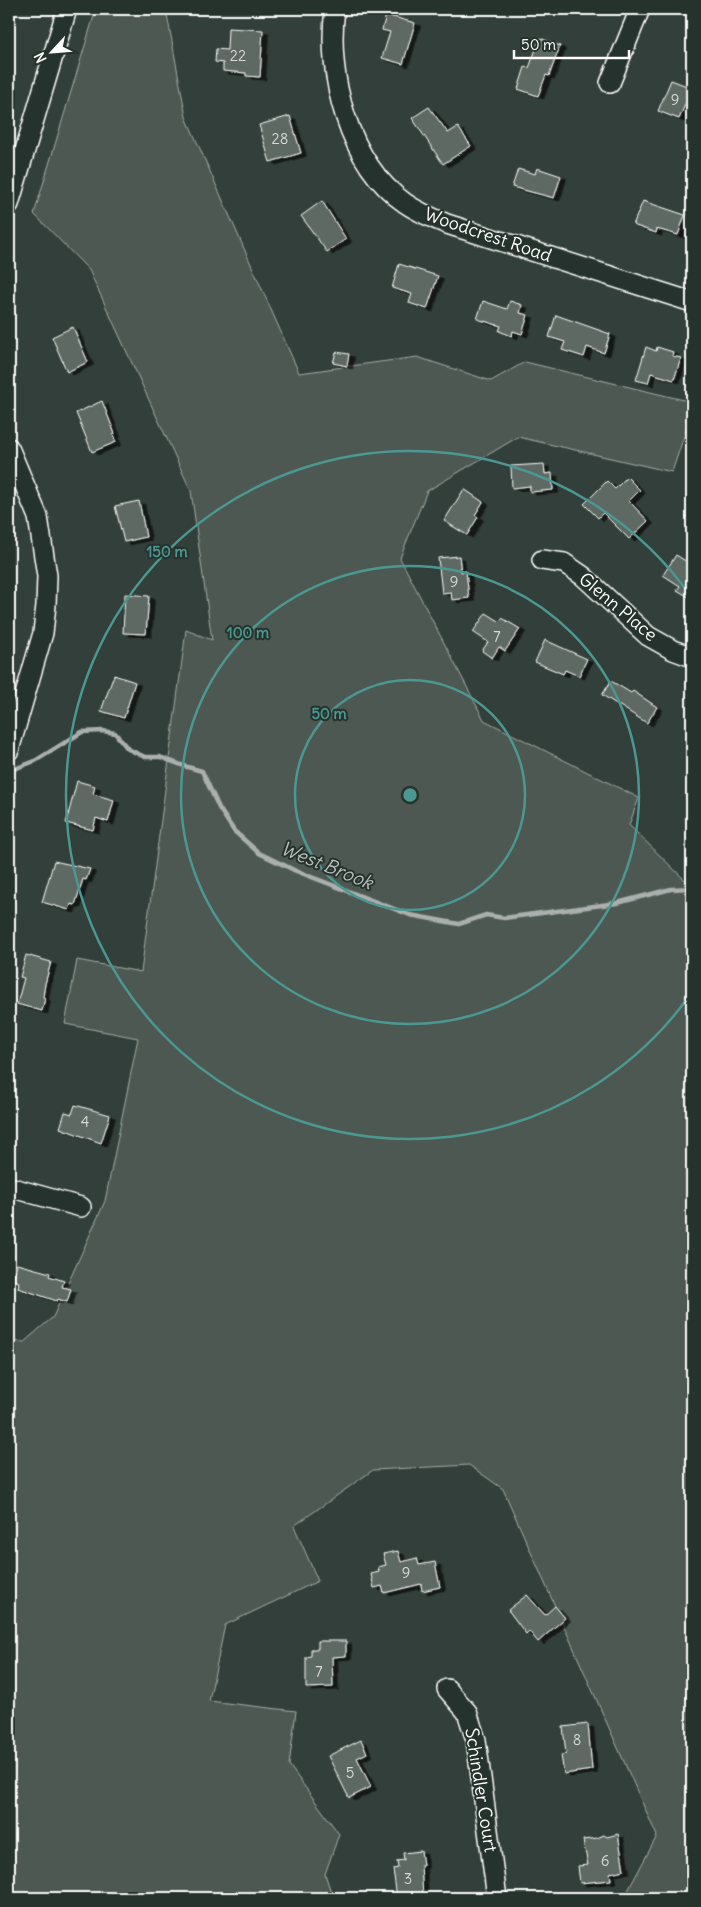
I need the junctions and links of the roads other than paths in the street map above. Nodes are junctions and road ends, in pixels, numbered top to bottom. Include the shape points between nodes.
1 (66, 9) edge
2 (335, 9) edge
3 (640, 9) edge
4 (610, 82) dead end
5 (9, 204) edge
6 (692, 302) edge
7 (9, 448) edge
8 (542, 560) dead end
9 (692, 657) edge
10 (9, 750) edge
11 (9, 1187) edge
12 (81, 1207) dead end
13 (448, 1689) dead end
14 (497, 1898) edge

1 - 5 street
2 - 6 street, Woodcrest Road via 336,73 343,108 361,152 389,190 423,214 447,224
3 - 4 street
7 - 10 street via 38,517 48,576 42,633
8 - 9 street, Glenn Place via 564,563 583,576 648,636
11 - 12 street
13 - 14 street, Schindler Court via 467,1712 476,1740

